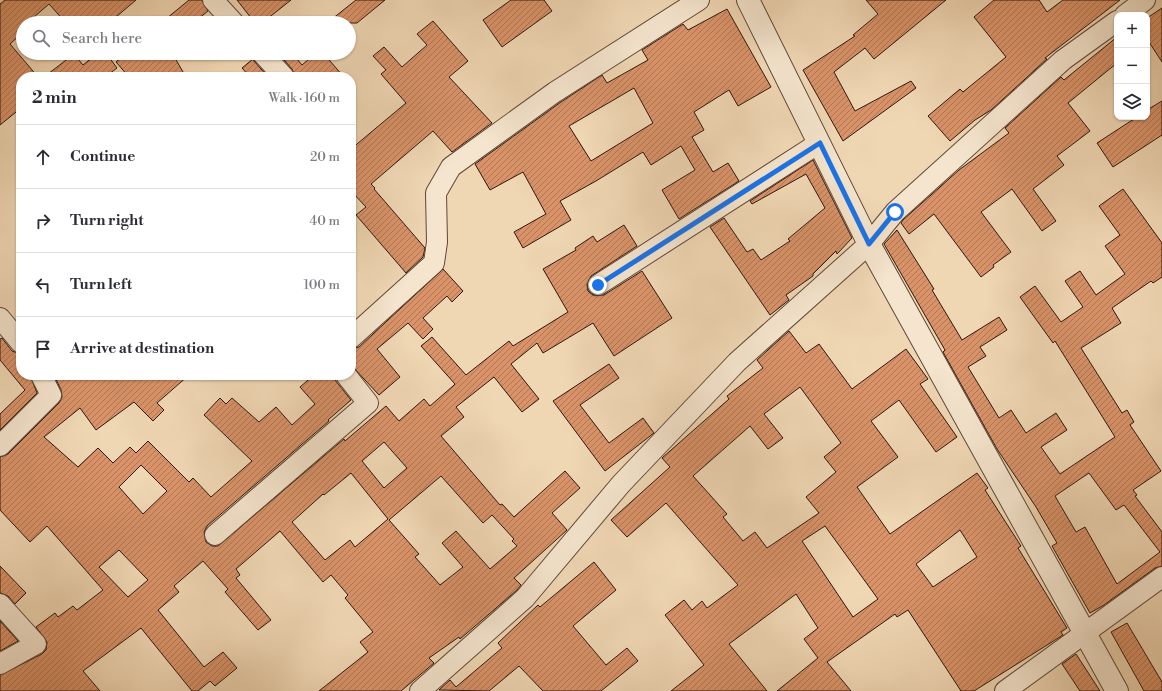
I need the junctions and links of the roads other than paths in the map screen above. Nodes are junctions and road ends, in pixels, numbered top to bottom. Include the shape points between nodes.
1 (699, 0) edge
2 (748, 0) edge
3 (1145, 0) edge
4 (216, 1) edge
5 (1129, 12) edge
6 (228, 16) edge
7 (1114, 23) edge
8 (268, 60) edge
9 (279, 72) edge
10 (820, 143) junction
11 (869, 244) junction
12 (598, 285) dead end
13 (0, 318) edge
14 (356, 333) edge
15 (16, 337) edge
16 (44, 380) edge
17 (350, 380) edge
18 (0, 446) edge
19 (215, 535) dead end
20 (1162, 577) edge
21 (0, 604) edge
22 (1085, 633) junction
23 (0, 664) edge
24 (420, 691) edge
25 (1005, 691) edge
26 (1117, 691) edge

1 - 14 street via 555,92 451,167 436,193 437,242 434,263
2 - 10 street
3 - 5 street
4 - 6 street
7 - 11 street via 1063,60 895,212
8 - 9 street
10 - 11 street
10 - 12 street
11 - 22 street
11 - 24 street via 737,362 620,484 525,598
13 - 15 street
16 - 18 street via 51,395
17 - 19 street via 368,403
20 - 22 street
21 - 23 street via 36,644
22 - 25 street
22 - 26 street

